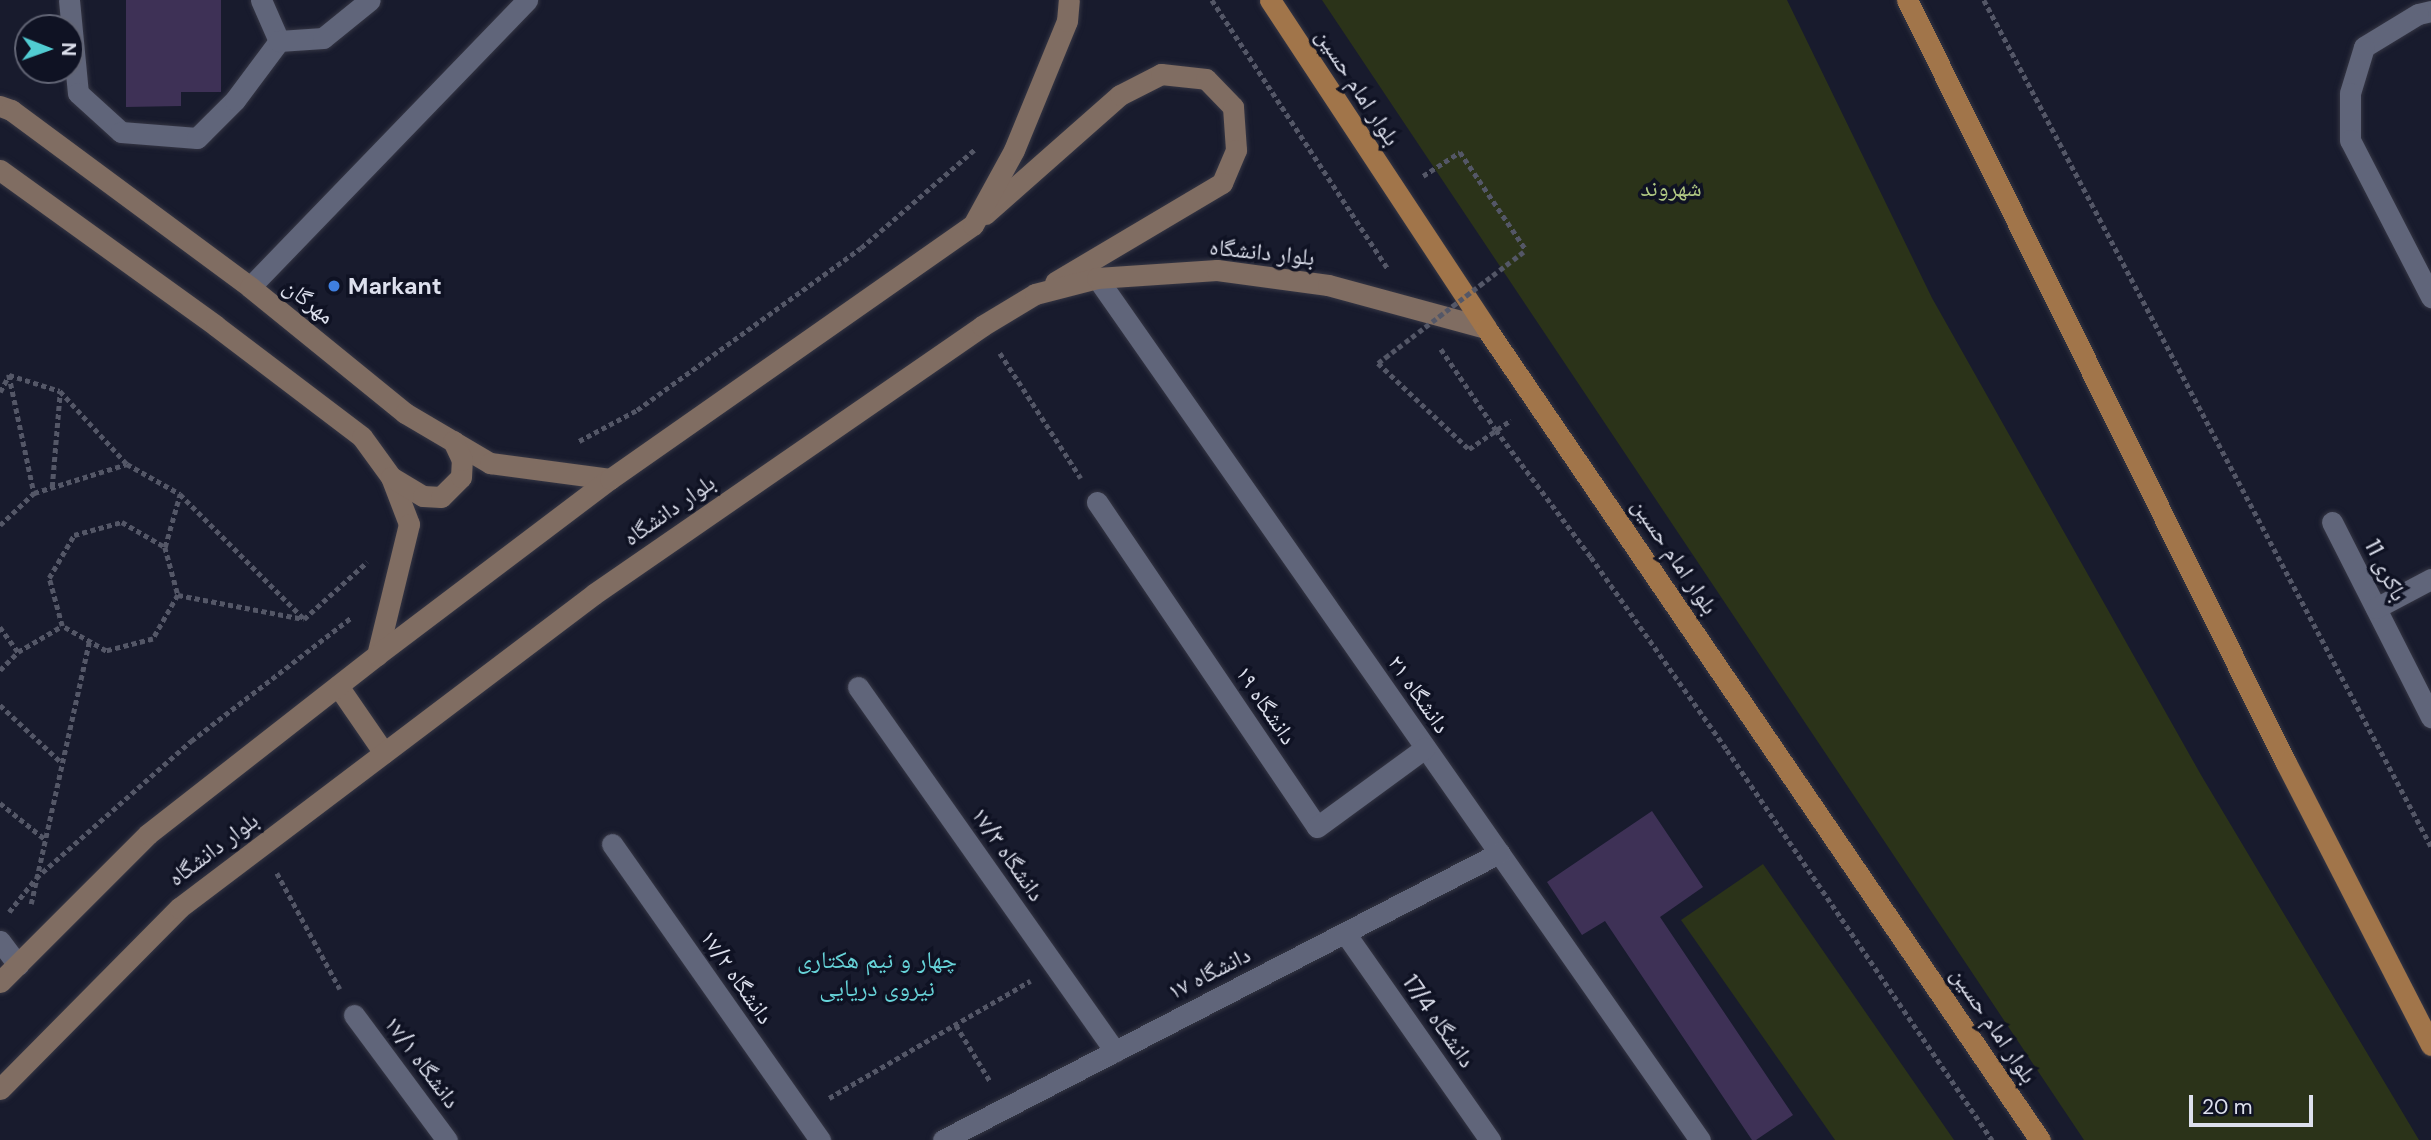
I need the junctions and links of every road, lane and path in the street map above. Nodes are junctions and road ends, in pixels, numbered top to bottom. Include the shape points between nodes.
1 (69, 0) edge
2 (261, 0) edge
3 (370, 0) edge
4 (527, 0) edge
5 (1069, 0) edge
6 (1212, 0) edge
7 (1270, 0) edge
8 (1907, 0) edge
9 (1984, 0) edge
10 (2431, 11) edge
11 (279, 41) junction
12 (0, 106) edge
13 (0, 170) edge
14 (1396, 193) junction
15 (973, 225) junction
16 (1097, 278) junction
17 (250, 287) junction
18 (1035, 293) junction
19 (2431, 297) edge
20 (1412, 306) junction
21 (982, 326) junction
22 (1427, 328) dead end
23 (1486, 328) junction
24 (1435, 340) dead end
25 (9, 375) junction
26 (60, 391) junction
27 (0, 393) edge
28 (1538, 402) junction
29 (1496, 430) junction
30 (453, 441) junction
31 (127, 464) junction
32 (391, 477) junction
33 (610, 479) junction
34 (52, 487) junction
35 (34, 493) junction
36 (180, 494) junction
37 (1097, 502) joint
38 (2332, 522) dead end
39 (0, 526) edge
40 (165, 547) junction
41 (371, 559) dead end
42 (2431, 579) edge
43 (178, 595) junction
44 (2376, 608) junction
45 (304, 619) junction
46 (62, 626) junction
47 (0, 627) edge
48 (89, 642) junction
49 (18, 652) junction
50 (377, 655) junction
51 (0, 670) edge
52 (338, 686) junction
53 (858, 687) dead end
54 (0, 705) edge
55 (2431, 718) edge
56 (1425, 748) junction
57 (384, 753) junction
58 (62, 764) junction
59 (0, 803) edge
60 (45, 839) junction
61 (612, 844) dead end
62 (262, 845) junction
63 (2431, 846) edge
64 (1499, 853) junction
65 (1345, 933) junction
66 (0, 942) edge
67 (18, 965) junction
68 (1055, 967) junction
69 (0, 982) edge
70 (354, 1015) joint
71 (956, 1024) junction
72 (2431, 1045) edge
73 (1115, 1051) junction
74 (0, 1088) edge
75 (1006, 1108) junction
76 (801, 1114) junction
77 (447, 1140) edge
78 (820, 1140) edge
79 (943, 1140) edge
80 (1490, 1140) edge
81 (1700, 1140) edge
82 (1992, 1140) edge
83 (2040, 1140) edge

1 - 11 street via 78,93 121,132 197,138 235,100
2 - 11 street
3 - 11 street via 323,38
4 - 17 street
5 - 15 main road via 1067,20 1014,150
6 - 20 path
7 - 14 main road, بلوار امام حسین
8 - 72 main road
9 - 63 path
10 - 19 street via 2418,14 2364,47 2350,93 2350,140
12 - 17 main road, مهرگان
13 - 32 main road via 362,437
14 - 23 main road, بلوار امام حسین
14 - 29 path, bridge via 1460,152 1527,250 1378,363 1469,449
15 - 18 main road via 1120,95 1161,74 1206,79 1233,107 1236,150 1222,183
15 - 33 main road
16 - 18 main road, بلوار دانشگاه
16 - 20 main road, بلوار دانشگاه via 1217,270 1328,285
16 - 56 street, دانشگاه ۲۱
17 - 30 main road, مهرگان via 405,413
18 - 21 main road, بلوار دانشگاه
20 - 22 path
20 - 23 main road, بلوار دانشگاه
21 - 37 path
21 - 57 main road, بلوار دانشگاه via 594,594
23 - 28 main road, بلوار امام حسین
24 - 29 path
25 - 26 path
25 - 27 path
25 - 35 path
26 - 31 path
26 - 34 path
28 - 29 path
28 - 83 main road, بلوار امام حسین
29 - 82 path via 1727,750
30 - 32 main road via 462,460 461,477 441,497 423,496
30 - 33 main road, مهرگان via 490,463
31 - 34 path
31 - 36 path
32 - 50 main road via 409,524
33 - 50 main road
34 - 35 path
35 - 39 path
36 - 40 path
36 - 45 path
37 - 56 street, دانشگاه ۱۹ via 1317,827
38 - 44 street, باکری 11
40 - 43 path
40 - 46 path via 122,522 74,535 49,578
41 - 45 path
42 - 44 street
43 - 45 path
43 - 48 path via 153,639 106,652
44 - 55 street, باکری 11
46 - 48 path
46 - 49 path
47 - 49 path
48 - 58 path
49 - 51 path
50 - 52 main road
52 - 57 main road
52 - 67 main road via 148,834
53 - 68 street, دانشگاه ۱۷/۳
54 - 58 path
56 - 64 street, دانشگاه ۲۱
57 - 62 main road, بلوار دانشگاه
58 - 60 path
59 - 60 path
60 - 67 path
61 - 76 street, دانشگاه ۱۷/۲
62 - 70 path
62 - 74 main road, بلوار دانشگاه via 179,908
64 - 65 street, دانشگاه ۱۷
64 - 81 street, دانشگاه ۲۱
65 - 73 street, دانشگاه ۱۷
65 - 80 street, دانشگاه 17/4
66 - 67 street
67 - 69 main road
68 - 71 path
68 - 73 street, دانشگاه ۱۷/۳
70 - 77 street, دانشگاه ۱۷/۱
71 - 75 path
71 - 76 path
73 - 75 street, دانشگاه ۱۷
75 - 79 street, دانشگاه ۱۷
76 - 78 street, دانشگاه ۱۷/۲

